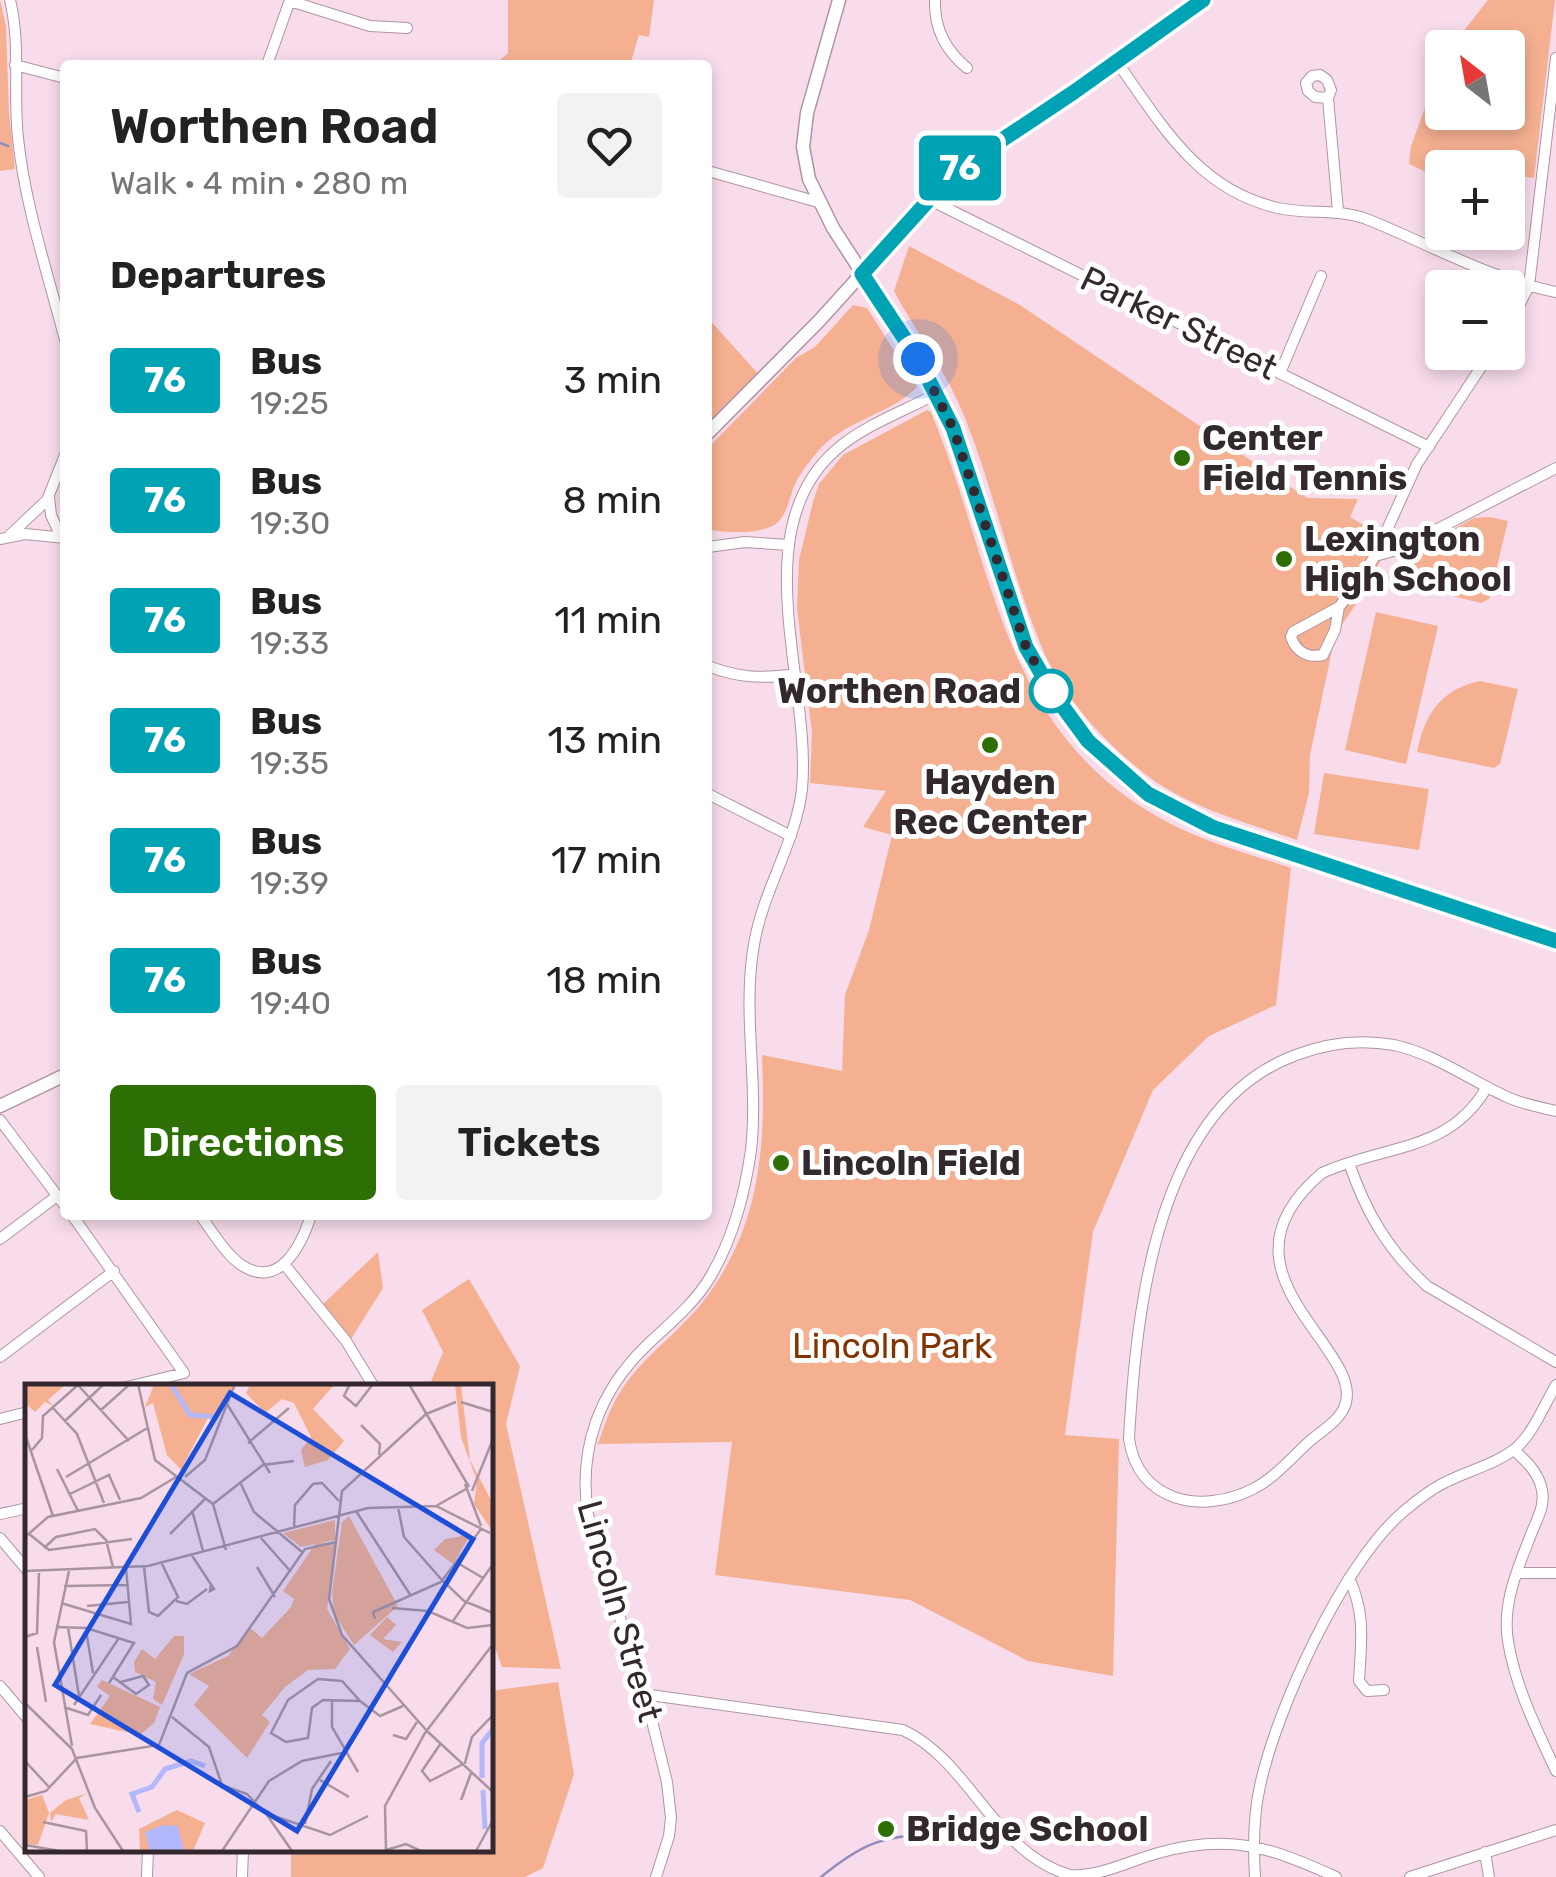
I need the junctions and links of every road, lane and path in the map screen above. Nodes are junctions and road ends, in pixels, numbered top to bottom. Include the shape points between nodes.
1 (10, 0) edge
2 (290, 0) edge
3 (839, 0) edge
4 (935, 0) edge
5 (1202, 0) edge
6 (407, 28) dead end
7 (1556, 58) edge
8 (269, 60) edge
9 (1116, 62) junction
10 (15, 65) junction
11 (967, 68) dead end
12 (60, 77) edge
13 (1328, 98) dead end
14 (1550, 158) edge
15 (712, 171) edge
16 (930, 200) junction
17 (818, 202) junction
18 (1338, 211) junction
19 (862, 274) junction
20 (1322, 276) dead end
21 (1530, 286) junction
22 (1556, 292) edge
23 (1525, 295) edge
24 (60, 320) edge
25 (1479, 370) edge
26 (1280, 373) junction
27 (936, 394) junction
28 (712, 429) edge
29 (1429, 446) junction
30 (60, 467) edge
31 (1556, 468) edge
32 (49, 497) junction
33 (60, 532) edge
34 (5, 537) edge
35 (60, 537) edge
36 (788, 545) junction
37 (712, 546) edge
38 (1375, 556) junction
39 (1340, 606) junction
40 (712, 667) edge
41 (795, 674) junction
42 (712, 796) edge
43 (791, 836) junction
44 (1556, 941) edge
45 (60, 1078) edge
46 (1488, 1087) junction
47 (0, 1106) edge
48 (1556, 1111) edge
49 (0, 1120) edge
50 (1349, 1163) junction
51 (60, 1200) edge
52 (60, 1202) edge
53 (76, 1220) edge
54 (204, 1220) edge
55 (309, 1220) edge
56 (0, 1240) edge
57 (284, 1264) junction
58 (114, 1271) junction
59 (0, 1357) edge
60 (1556, 1362) edge
61 (139, 1384) edge
62 (376, 1384) edge
63 (1556, 1385) edge
64 (25, 1413) edge
65 (0, 1419) edge
66 (1514, 1450) junction
67 (25, 1509) edge
68 (0, 1514) edge
69 (0, 1538) edge
70 (25, 1567) edge
71 (1518, 1574) junction
72 (1556, 1574) edge
73 (1350, 1578) junction
74 (0, 1686) edge
75 (1384, 1690) dead end
76 (643, 1694) junction
77 (25, 1715) edge
78 (1556, 1771) edge
79 (1556, 1830) edge
80 (0, 1831) edge
81 (1253, 1844) junction
82 (243, 1852) edge
83 (1484, 1852) junction
84 (148, 1855) edge
85 (39, 1877) edge
86 (147, 1877) edge
87 (242, 1877) edge
88 (656, 1877) edge
89 (1254, 1877) edge
90 (1336, 1877) edge
91 (1410, 1877) edge
92 (1489, 1877) edge

1 - 10 street
2 - 6 street via 370,26
2 - 8 street
3 - 17 main road via 806,117 804,147
4 - 11 street via 941,35
5 - 9 main road
7 - 14 street
9 - 16 main road via 977,154
9 - 18 street via 1174,142 1211,179 1274,207
10 - 12 street
10 - 24 street via 21,168
13 - 18 street
14 - 21 street
15 - 17 street
16 - 19 main road
16 - 26 street, Parker Street
17 - 19 main road
18 - 21 street
19 - 27 main road
19 - 28 main road
20 - 26 street
21 - 22 street
21 - 23 street
25 - 29 street
26 - 29 street, Parker Street
27 - 36 street, Lincoln Street via 829,456 810,484
27 - 44 main road via 1026,647 1088,741 1130,780 1212,827
29 - 38 street
30 - 32 street
31 - 38 street
32 - 33 street
32 - 34 street
34 - 35 street
36 - 37 street
36 - 41 street, Lincoln Street via 786,601
38 - 39 street
39 - 39 street via 1293,632 1298,649 1323,655
40 - 41 street via 760,679
41 - 43 street, Lincoln Street via 803,773
42 - 43 street
43 - 76 street, Lincoln Street via 754,940 753,1130 730,1234 698,1294 610,1390 588,1447 588,1515
45 - 47 main road
46 - 48 street
46 - 50 street via 1476,1108 1446,1132
46 - 50 street via 1416,1052 1344,1042 1278,1061 1223,1103 1182,1171 1148,1271 1129,1439 1154,1490 1201,1502 1252,1489 1344,1408 1339,1368 1292,1299 1279,1258 1280,1234 1298,1198 1322,1173
49 - 51 street
50 - 60 street via 1371,1220 1426,1286
52 - 56 street
53 - 58 street
54 - 57 street via 242,1265 264,1270
55 - 57 street via 299,1248
57 - 62 street
58 - 59 street
58 - 61 street via 184,1373
63 - 66 street
64 - 65 street
66 - 71 street via 1530,1466 1543,1496
66 - 73 street via 1446,1482 1403,1512
67 - 68 street
69 - 70 street
71 - 72 street
71 - 78 street via 1507,1609 1508,1640
73 - 75 street via 1363,1625 1358,1681 1367,1691
73 - 81 street via 1280,1724 1260,1783
74 - 77 street
76 - 81 street via 902,1730 938,1757 1022,1847 1072,1876 1092,1876 1183,1847
76 - 88 street, Lincoln Street via 670,1818
79 - 83 street
80 - 85 street
81 - 89 street
81 - 90 street
82 - 87 street
83 - 91 street
83 - 92 street
84 - 86 street

